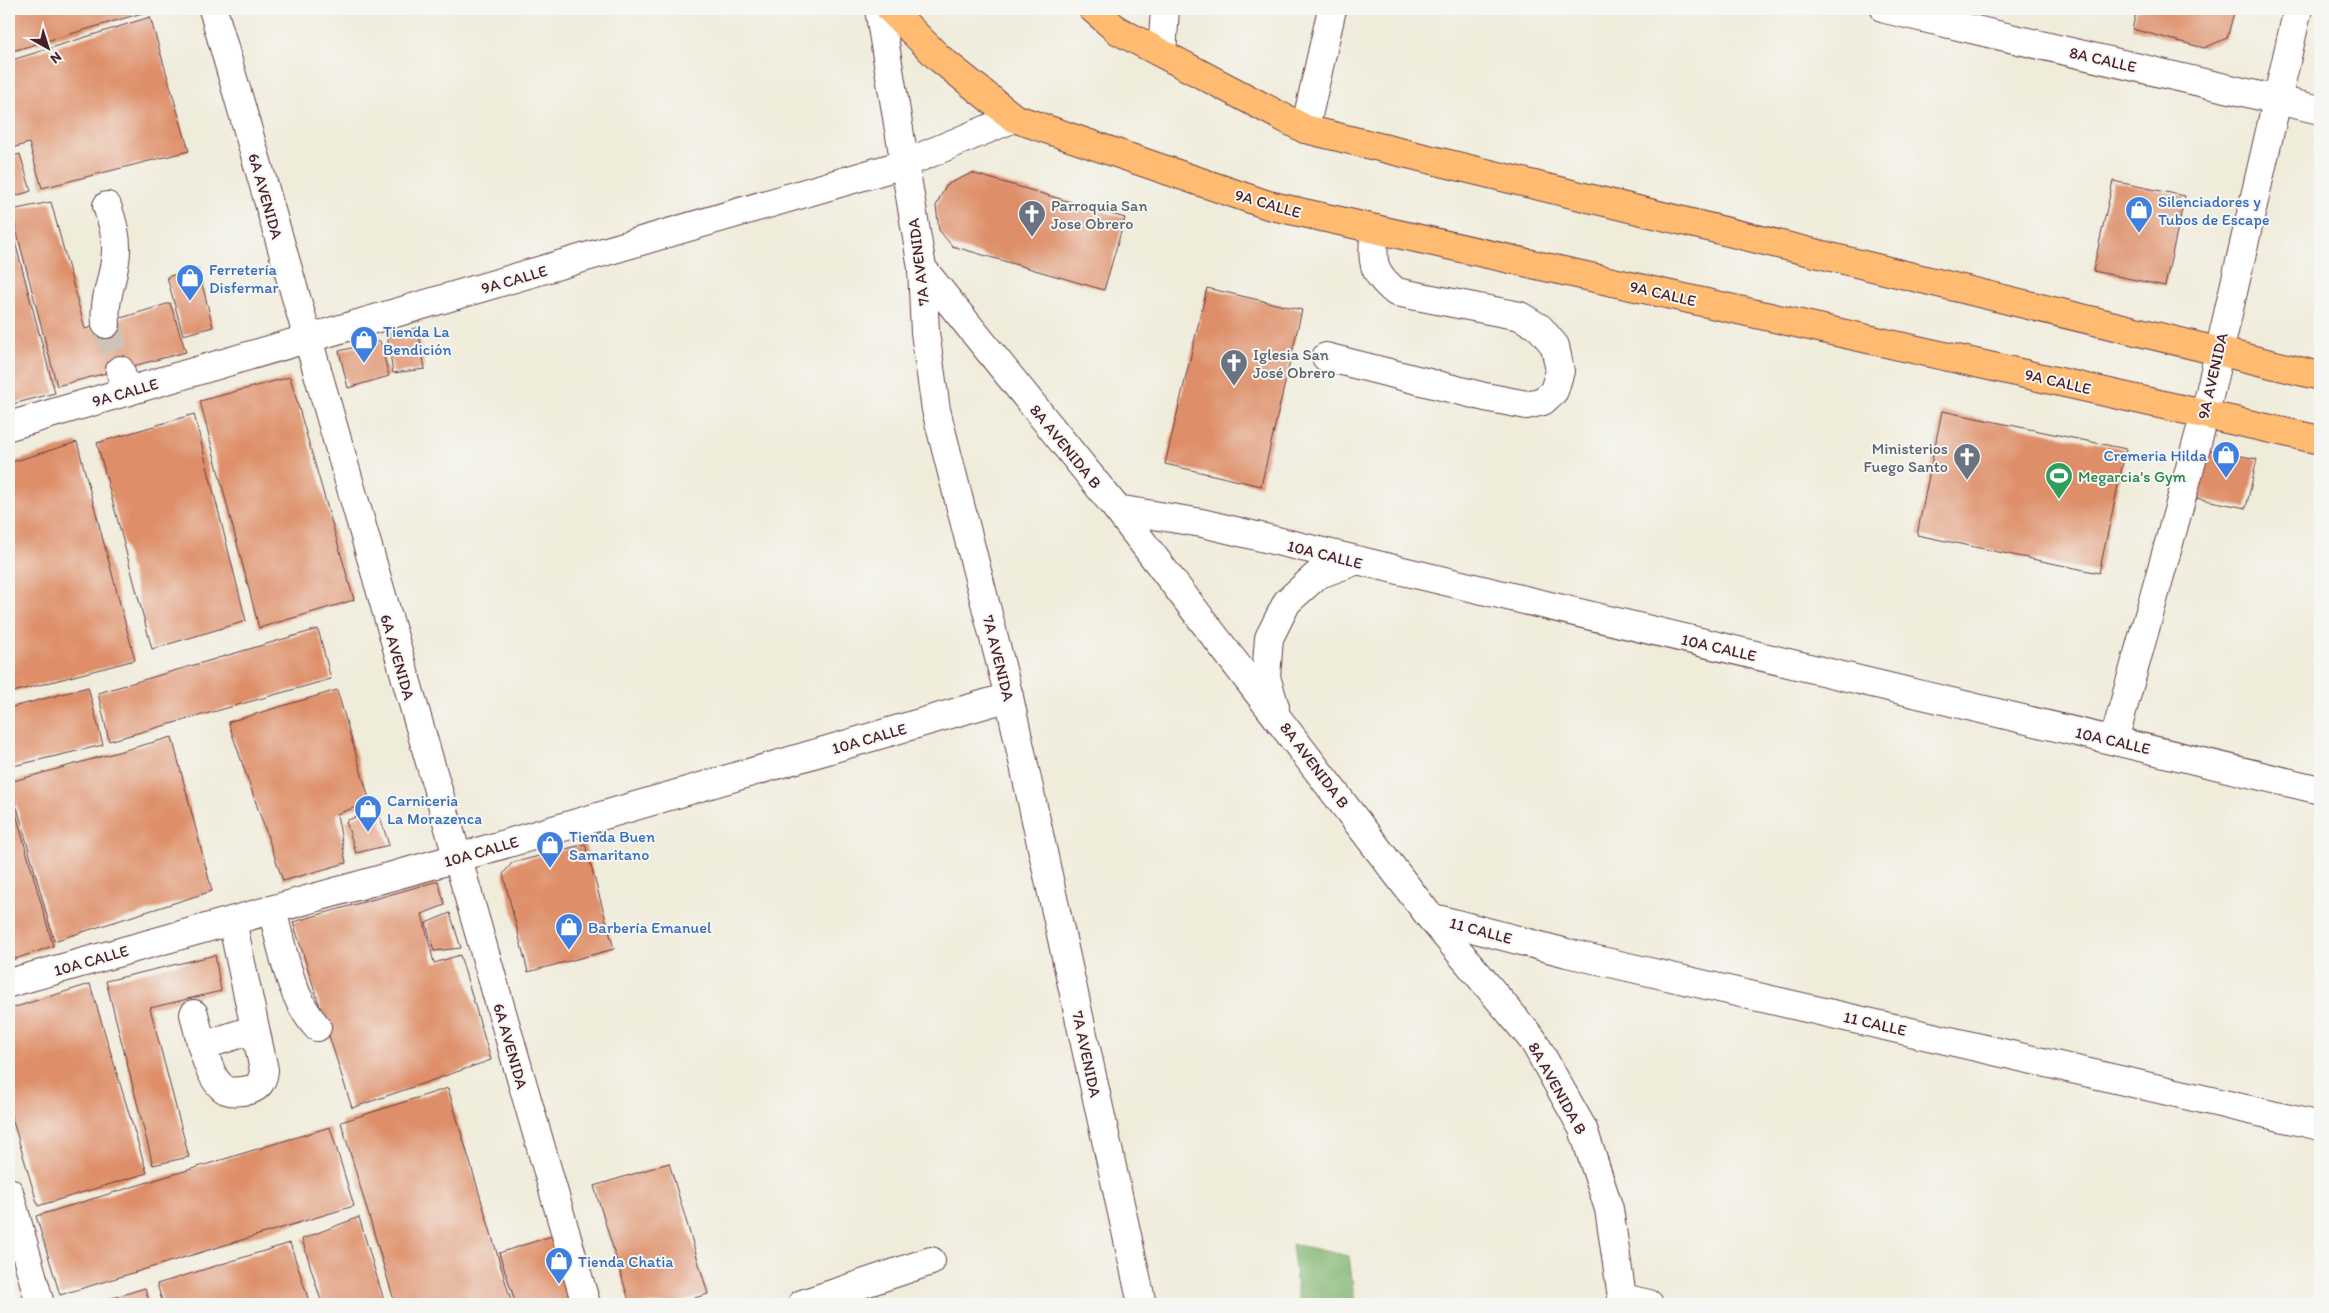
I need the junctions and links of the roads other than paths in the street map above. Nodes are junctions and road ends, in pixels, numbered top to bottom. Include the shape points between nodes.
1 (213, 9) edge
2 (879, 9) edge
3 (890, 9) edge
4 (1093, 9) edge
5 (1166, 9) edge
6 (1332, 9) edge
7 (1885, 9) edge
8 (2298, 9) edge
9 (1162, 54) junction
10 (2277, 99) junction
11 (2320, 110) edge
12 (1014, 118) junction
13 (1305, 129) junction
14 (904, 164) junction
15 (108, 206) dead end
16 (1375, 229) junction
17 (922, 268) junction
18 (106, 324) tunnel mouth
19 (307, 340) junction
20 (2218, 352) junction
21 (1326, 357) dead end
22 (2320, 376) edge
23 (2204, 414) junction
24 (9, 426) edge
25 (2320, 440) edge
26 (1116, 509) junction
27 (1355, 561) junction
28 (1009, 697) junction
29 (1277, 716) junction
30 (2114, 740) junction
31 (2320, 790) edge
32 (457, 858) junction
33 (272, 910) junction
34 (1430, 917) junction
35 (232, 921) junction
36 (9, 983) edge
37 (194, 1014) dead end
38 (318, 1027) dead end
39 (255, 1029) junction
40 (202, 1046) junction
41 (2320, 1126) edge
42 (9, 1192) edge
43 (931, 1261) dead end
44 (1632, 1302) edge
45 (40, 1304) edge
46 (586, 1304) edge
47 (802, 1304) edge
48 (1142, 1304) edge

1 - 19 street, 6A AVENIDA
2 - 14 street, 7A AVENIDA
3 - 12 main road, 9A CALLE via 939,58
4 - 9 main road via 1117,30
5 - 9 street
6 - 13 street
7 - 10 street, 8A CALLE
8 - 10 street, 9A AVENIDA
9 - 13 main road
10 - 11 street, 8A CALLE
10 - 20 street, 9A AVENIDA
12 - 14 street, 9A CALLE
12 - 16 main road, 9A CALLE via 1268,205
13 - 20 main road
14 - 17 street, 7A AVENIDA
14 - 19 street, 9A CALLE
15 - 18 street via 116,251 106,295
16 - 21 street via 1372,258 1382,281 1396,292 1520,316 1540,328 1555,346 1560,371 1554,391 1544,401 1527,405
16 - 23 main road, 9A CALLE
17 - 26 street, 8A AVENIDA B
17 - 28 street, 7A AVENIDA via 925,332 936,410
19 - 24 street, 9A CALLE via 123,381
19 - 32 street, 6A AVENIDA
20 - 22 main road
20 - 23 street, 9A AVENIDA
23 - 25 main road, 9A CALLE
23 - 30 street, 9A AVENIDA
26 - 27 street, 10A CALLE via 1202,523
26 - 29 street, 8A AVENIDA B
27 - 29 street via 1317,575 1287,602 1269,638 1266,678
27 - 30 street, 10A CALLE
28 - 32 street, 10A CALLE
28 - 48 street, 7A AVENIDA
29 - 34 street, 8A AVENIDA B
30 - 31 street, 10A CALLE
32 - 33 street, 10A CALLE
32 - 46 street, 6A AVENIDA
33 - 35 street, 10A CALLE
33 - 38 street via 296,997 306,1015
34 - 41 street, 11 CALLE via 1567,953
34 - 44 street, 8A AVENIDA B via 1533,1040 1584,1129 1609,1209
35 - 36 street, 10A CALLE
35 - 39 street
37 - 40 street
39 - 40 street
39 - 40 street via 263,1078 253,1089 225,1090 210,1069
42 - 45 street
43 - 47 street

